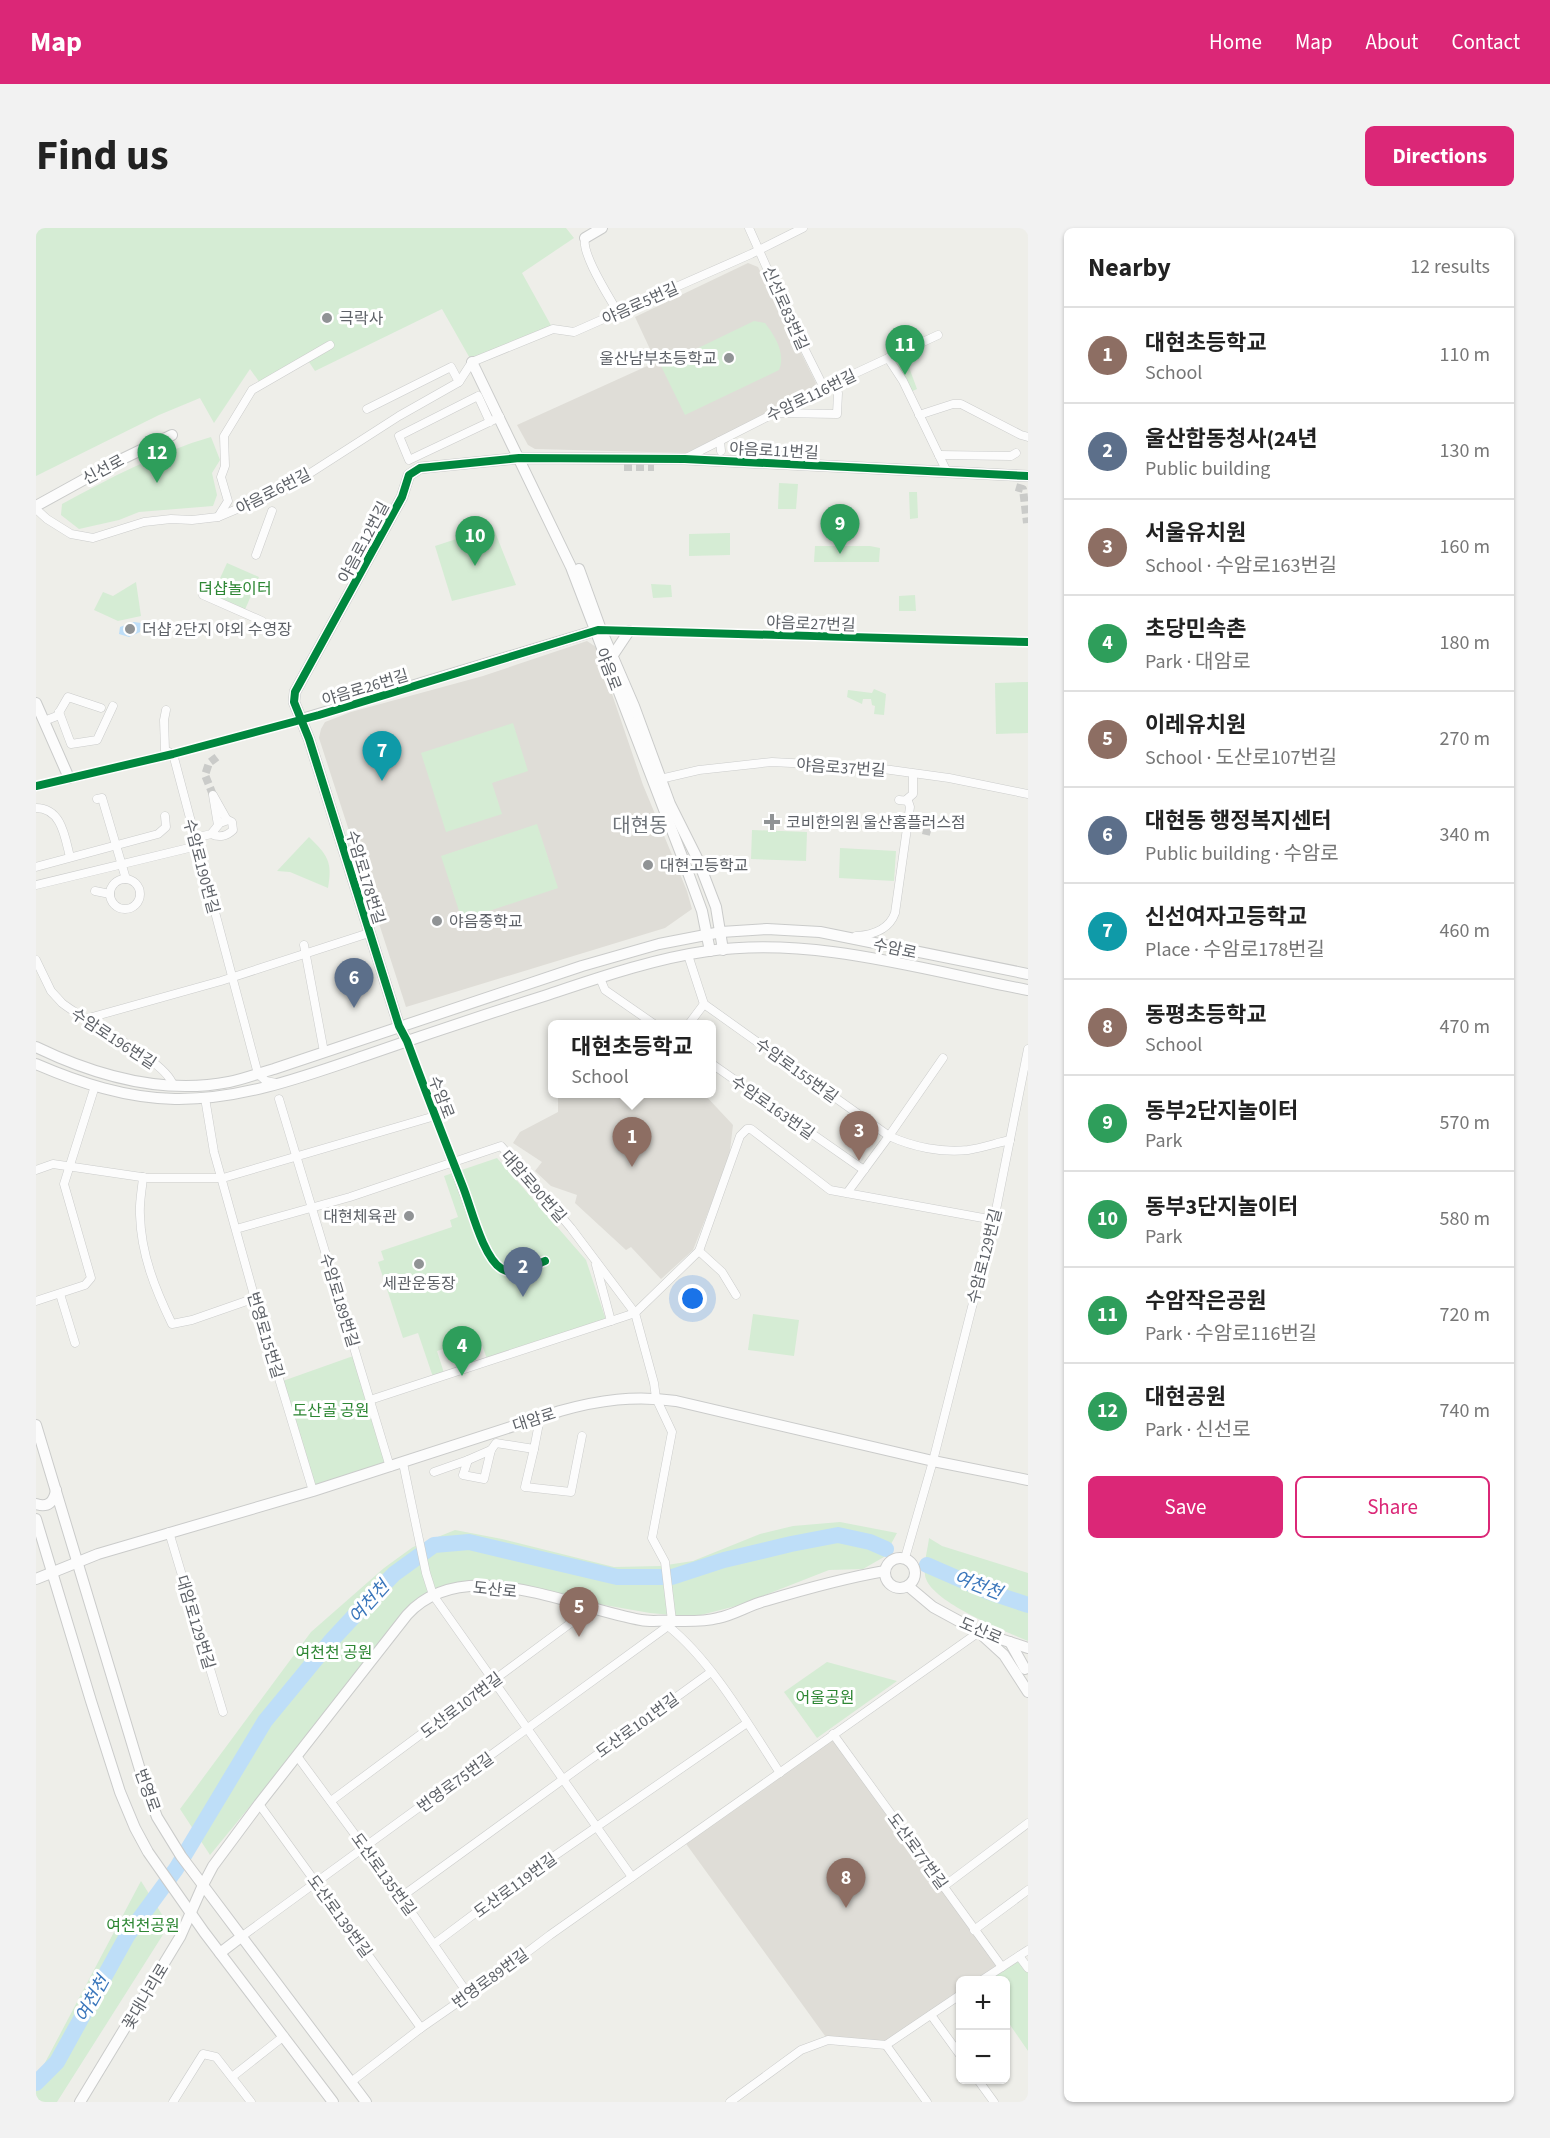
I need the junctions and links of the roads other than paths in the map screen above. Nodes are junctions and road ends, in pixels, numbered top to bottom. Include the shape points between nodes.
1 (602, 228) edge
2 (749, 228) edge
3 (803, 228) edge
4 (585, 238) joint
5 (759, 250) junction
6 (618, 313) junction
7 (938, 335) dead end
8 (330, 345) dead end
9 (888, 358) junction
10 (472, 362) junction
11 (459, 382) junction
12 (832, 384) junction
13 (824, 388) junction
14 (793, 404) junction
15 (367, 409) dead end
16 (775, 413) junction
17 (793, 413) junction
18 (919, 415) junction
19 (495, 419) junction
20 (172, 435) dead end
21 (1028, 437) edge
22 (720, 441) junction
23 (721, 451) dead end
24 (1016, 453) dead end
25 (939, 455) junction
26 (523, 458) junction
27 (685, 459) junction
28 (947, 472) junction
29 (1028, 476) edge
30 (36, 507) edge
31 (272, 511) dead end
32 (219, 517) junction
33 (256, 555) dead end
34 (203, 595) dead end
35 (262, 621) dead end
36 (598, 630) junction
37 (629, 631) junction
38 (1028, 642) edge
39 (613, 655) junction
40 (36, 703) edge
41 (113, 706) dead end
42 (101, 708) dead end
43 (166, 710) dead end
44 (59, 712) junction
45 (302, 719) junction
46 (40, 720) edge
47 (173, 754) junction
48 (913, 774) junction
49 (65, 779) junction
50 (657, 779) junction
51 (36, 786) edge
52 (1028, 794) edge
53 (97, 799) dead end
54 (36, 808) edge
55 (165, 816) dead end
56 (227, 820) junction
57 (218, 825) junction
58 (211, 834) junction
59 (196, 842) junction
60 (116, 845) junction
61 (70, 857) junction
62 (121, 864) junction
63 (36, 867) edge
64 (126, 879) junction
65 (36, 885) edge
66 (95, 891) dead end
67 (110, 894) junction
68 (721, 932) junction
69 (369, 933) junction
70 (708, 934) junction
71 (840, 936) junction
72 (304, 945) dead end
73 (723, 950) junction
74 (710, 951) junction
75 (306, 954) junction
76 (688, 955) junction
77 (36, 960) edge
78 (1028, 974) edge
79 (233, 977) junction
80 (600, 978) junction
81 (1028, 990) edge
82 (704, 1004) junction
83 (85, 1019) junction
84 (648, 1020) edge
85 (692, 1020) edge
86 (399, 1026) junction
87 (407, 1041) junction
88 (36, 1047) edge
89 (1028, 1049) edge
90 (324, 1052) junction
91 (943, 1058) dead end
92 (36, 1064) edge
93 (716, 1067) edge
94 (258, 1074) junction
95 (279, 1084) junction
96 (173, 1085) junction
97 (94, 1086) junction
98 (205, 1098) junction
99 (279, 1099) dead end
100 (435, 1116) junction
101 (889, 1136) junction
102 (1010, 1140) junction
103 (297, 1158) junction
104 (453, 1163) junction
105 (70, 1167) junction
106 (36, 1170) edge
107 (864, 1170) junction
108 (143, 1177) junction
109 (223, 1178) junction
110 (847, 1193) junction
111 (312, 1208) junction
112 (994, 1220) junction
113 (236, 1229) junction
114 (699, 1251) junction
115 (545, 1261) dead end
116 (595, 1261) junction
117 (60, 1294) junction
118 (736, 1295) dead end
119 (255, 1298) junction
120 (36, 1301) edge
121 (635, 1313) junction
122 (611, 1321) junction
123 (75, 1343) dead end
124 (656, 1398) junction
125 (370, 1400) junction
126 (540, 1418) junction
127 (37, 1428) edge
128 (582, 1436) dead end
129 (534, 1449) junction
130 (491, 1450) junction
131 (468, 1460) junction
132 (933, 1461) junction
133 (403, 1463) junction
134 (390, 1467) junction
135 (434, 1472) dead end
136 (1028, 1480) edge
137 (56, 1490) junction
138 (313, 1491) junction
139 (36, 1504) edge
140 (36, 1519) edge
141 (169, 1532) junction
142 (905, 1558) junction
143 (77, 1562) junction
144 (885, 1571) junction
145 (53, 1573) junction
146 (36, 1579) edge
147 (908, 1586) junction
148 (433, 1595) junction
149 (591, 1608) junction
150 (670, 1623) junction
151 (979, 1632) junction
152 (1010, 1642) junction
153 (1028, 1648) edge
154 (1028, 1656) edge
155 (1026, 1671) edge
156 (711, 1672) junction
157 (493, 1681) junction
158 (1028, 1692) edge
159 (223, 1712) dead end
160 (747, 1723) junction
161 (528, 1729) junction
162 (834, 1734) junction
163 (297, 1755) junction
164 (780, 1773) junction
165 (563, 1778) junction
166 (331, 1801) junction
167 (259, 1804) junction
168 (1028, 1823) edge
169 (598, 1827) junction
170 (365, 1848) junction
171 (632, 1877) junction
172 (200, 1881) junction
173 (316, 1882) junction
174 (943, 1887) junction
175 (1028, 1890) edge
176 (401, 1897) junction
177 (192, 1914) junction
178 (974, 1930) junction
179 (241, 1937) junction
180 (434, 1944) junction
181 (1028, 1950) edge
182 (220, 1953) junction
183 (1019, 1956) junction
184 (1002, 1967) junction
185 (1028, 1968) edge
186 (988, 1976) edge
187 (468, 1994) junction
188 (956, 1998) edge
189 (931, 2014) junction
190 (421, 2028) junction
191 (284, 2036) junction
192 (886, 2044) junction
193 (956, 2049) edge
194 (232, 2077) junction
195 (351, 2082) junction
196 (981, 2084) edge
197 (80, 2102) edge
198 (173, 2102) edge
199 (251, 2102) edge
200 (333, 2102) edge
201 (366, 2102) edge
202 (730, 2102) edge
203 (927, 2102) edge
204 (994, 2102) edge

1 - 4 main road
2 - 5 street, 신선로83번길
3 - 5 street, 야음로5번길
4 - 6 street via 588,256
5 - 6 street, 야음로5번길
5 - 13 street, 신선로83번길
6 - 10 street, 야음로5번길 via 574,332 553,329
7 - 9 street, 수암로116번길
8 - 32 street via 252,390 224,436 225,466 221,477 228,501
9 - 12 street, 수암로116번길
9 - 18 street
10 - 11 street, 야음로6번길
10 - 19 main road, 야음로
11 - 15 street via 451,367
11 - 32 street, 야음로6번길 via 287,488
12 - 13 street, 수암로116번길
12 - 17 street via 838,393 837,414
13 - 14 street, 수암로116번길
14 - 16 street, 수암로116번길
14 - 17 street
16 - 17 street
16 - 22 street, 수암로116번길
18 - 21 street via 962,404
18 - 25 street
19 - 19 street via 409,460 399,436 478,396
19 - 26 main road, 야음로
20 - 30 main road, 신선로
22 - 23 street
22 - 27 street, 수암로116번길
24 - 25 street
25 - 28 street
26 - 27 main road, 야음로11번길
26 - 36 main road, 야음로
26 - 36 main road, 야음로 via 578,566
26 - 45 main road, 야음로12번길 via 420,468 409,475 402,497 295,692 294,702
27 - 28 main road, 야음로11번길
28 - 29 main road, 야음로11번길
30 - 32 street, 야음로6번길 via 46,519 71,534 93,538 144,522
31 - 33 street
34 - 35 street
36 - 37 street, 야음로27번길
36 - 39 main road, 야음로
36 - 45 main road, 야음로26번길
36 - 50 main road, 야음로
37 - 38 street, 야음로27번길
37 - 39 main road, 야음로
39 - 50 main road, 야음로
40 - 46 main road
41 - 44 street via 97,740 71,744
42 - 44 street via 68,697
43 - 47 street, 수암로190번길 via 165,750
44 - 46 street via 57,717
45 - 47 street, 야음로26번길
45 - 69 main road, 수암로178번길
46 - 49 main road
47 - 49 street, 야음로26번길
47 - 59 street, 수암로190번길
48 - 50 street, 야음로37번길 via 869,767 772,762
48 - 52 street, 야음로37번길
48 - 71 street via 913,794 902,800 910,802 910,807 893,919 876,933
49 - 51 street, 야음로26번길
50 - 68 main road, 야음로 via 698,860
50 - 70 main road, 야음로
53 - 60 street via 102,798
54 - 61 street via 51,811 57,818
55 - 60 street via 164,831
56 - 57 street
56 - 57 street via 213,795
56 - 58 street via 233,830 222,836
57 - 58 street
58 - 59 street
59 - 62 street
59 - 79 street, 수암로190번길
60 - 61 street
60 - 62 street
61 - 63 street
62 - 64 street
62 - 65 street
64 - 67 street via 117,882
64 - 67 street via 135,883 140,892 136,905 127,909 117,907
66 - 67 street
68 - 70 main road, 수암로
68 - 71 main road, 수암로 via 800,930
68 - 73 main road, 야음로
69 - 75 street, 수암로178번길
69 - 86 main road, 수암로178번길
70 - 74 main road, 야음로
70 - 86 main road, 수암로 via 592,963
71 - 78 main road, 수암로
72 - 75 street
73 - 74 main road, 수암로
73 - 81 main road, 수암로 via 793,949 845,954
74 - 76 main road, 수암로
75 - 79 street, 수암로178번길
75 - 90 street
76 - 80 main road, 수암로
76 - 82 street
77 - 83 street, 수암로196번길 via 51,991
79 - 83 street
79 - 94 street, 수암로190번길
80 - 84 street via 605,990
80 - 87 main road, 수암로
82 - 85 street
82 - 101 street, 수암로155번길
83 - 96 street, 수암로196번길 via 157,1065
86 - 87 main road, 수암로178번길
86 - 90 main road, 수암로
87 - 95 main road, 수암로
87 - 100 street, 수암로
88 - 96 main road, 수암로 via 111,1076
89 - 102 street, 수암로129번길
90 - 94 main road, 수암로
91 - 101 street
92 - 97 main road, 수암로
93 - 107 street, 수암로163번길
94 - 95 street
94 - 96 main road, 수암로 via 209,1084
95 - 98 main road, 수암로
97 - 98 main road, 수암로 via 155,1098
97 - 105 street
98 - 109 street, 번영로15번길 via 214,1152
99 - 103 street, 수암로189번길
100 - 103 street
100 - 104 street, 수암로
101 - 102 street, 수암로155번길 via 909,1145 949,1150 968,1150
101 - 107 street
102 - 112 street, 수암로129번길
103 - 109 street
103 - 111 street, 수암로189번길
104 - 111 street, 대암로90번길
104 - 115 street, 수암로 via 476,1227 489,1254 502,1269 517,1272
104 - 116 street, 대암로90번길 via 501,1146
105 - 106 street via 53,1164
105 - 108 street
105 - 117 street via 64,1184 91,1278 85,1285
107 - 110 street
108 - 109 street
108 - 119 street via 143,1246 150,1274 172,1324
109 - 113 street, 번영로15번길
110 - 112 street
110 - 114 street via 830,1190 747,1129 740,1136
111 - 113 street, 대암로90번길
111 - 125 street, 수암로189번길
112 - 132 street, 수암로129번길
113 - 119 street, 번영로15번길
114 - 118 street via 723,1272
114 - 121 street
116 - 121 street, 대암로90번길
116 - 122 street
117 - 120 street
117 - 123 street
119 - 138 street, 번영로15번길
121 - 122 street
121 - 124 street, 대암로90번길
122 - 125 street
124 - 126 main road, 대암로 via 595,1402
124 - 132 main road, 대암로
124 - 150 street, 대암로90번길 via 672,1432 652,1538 665,1562
125 - 134 street, 수암로189번길
126 - 129 street
126 - 133 main road, 대암로
127 - 137 main road, 번영로
128 - 129 street via 571,1492 525,1487
129 - 130 street via 496,1443
130 - 131 street
130 - 131 street via 484,1479 463,1475
131 - 135 street
132 - 136 main road, 대암로
132 - 142 street, 수암로129번길
133 - 134 main road, 대암로
133 - 148 street
134 - 138 main road, 대암로
137 - 139 main road via 51,1503
137 - 143 main road, 번영로
138 - 141 main road, 대암로
140 - 145 main road, 번영로
141 - 143 main road, 대암로
141 - 159 street, 대암로129번길
142 - 144 main road via 891,1560
142 - 147 main road via 915,1573
143 - 145 main road, 대암로
143 - 172 main road, 번영로 via 144,1784 167,1835
144 - 147 main road via 890,1584 897,1588
144 - 150 main road, 도산로 via 820,1584 720,1618
145 - 146 main road, 대암로
145 - 177 main road, 번영로 via 129,1815 148,1852
147 - 151 main road, 도산로 via 933,1608
148 - 149 main road, 도산로 via 452,1587 501,1586
148 - 157 street
148 - 163 main road, 도산로 via 407,1615
149 - 150 main road, 도산로 via 643,1621
149 - 157 street, 도산로107번길
150 - 156 street
150 - 161 street, 번영로75번길
151 - 152 main road, 도산로
151 - 158 main road via 1004,1655
151 - 162 street
152 - 153 main road, 도산로
152 - 155 main road
154 - 155 main road
156 - 160 street
156 - 165 street, 도산로101번길
157 - 161 street
157 - 166 street, 도산로107번길
160 - 164 street
160 - 169 street
161 - 165 street
161 - 170 street, 번영로75번길
162 - 164 street
162 - 174 street, 도산로77번길
163 - 166 street, 도산로135번길
163 - 167 main road, 도산로
164 - 171 street
165 - 169 street
165 - 176 street
166 - 170 street, 도산로135번길
167 - 172 main road, 도산로
167 - 173 street, 도산로139번길
168 - 174 street
169 - 171 street
169 - 180 street, 도산로119번길
170 - 173 street, 번영로75번길
170 - 176 street, 도산로135번길
171 - 187 street, 번영로89번길
172 - 177 main road, 꽃대나리로
172 - 179 main road, 번영로
173 - 179 street, 번영로75번길
173 - 190 street, 도산로139번길
174 - 178 street, 도산로77번길
175 - 178 street
176 - 180 street, 도산로135번길
177 - 182 main road, 번영로
177 - 197 main road, 꽃대나리로
178 - 184 street, 도산로77번길
179 - 182 main road
179 - 195 main road, 번영로
180 - 187 street, 도산로135번길
181 - 183 street
182 - 191 main road, 번영로
183 - 184 street
183 - 185 street
184 - 186 street
187 - 190 street, 번영로89번길
188 - 189 street
189 - 192 street
189 - 193 street
190 - 195 street, 번영로89번길
191 - 194 street
191 - 200 main road, 번영로
192 - 202 street via 828,2040 801,2050
192 - 203 street
194 - 198 street via 216,2057 203,2054
194 - 199 street
195 - 201 main road, 번영로
196 - 204 street

